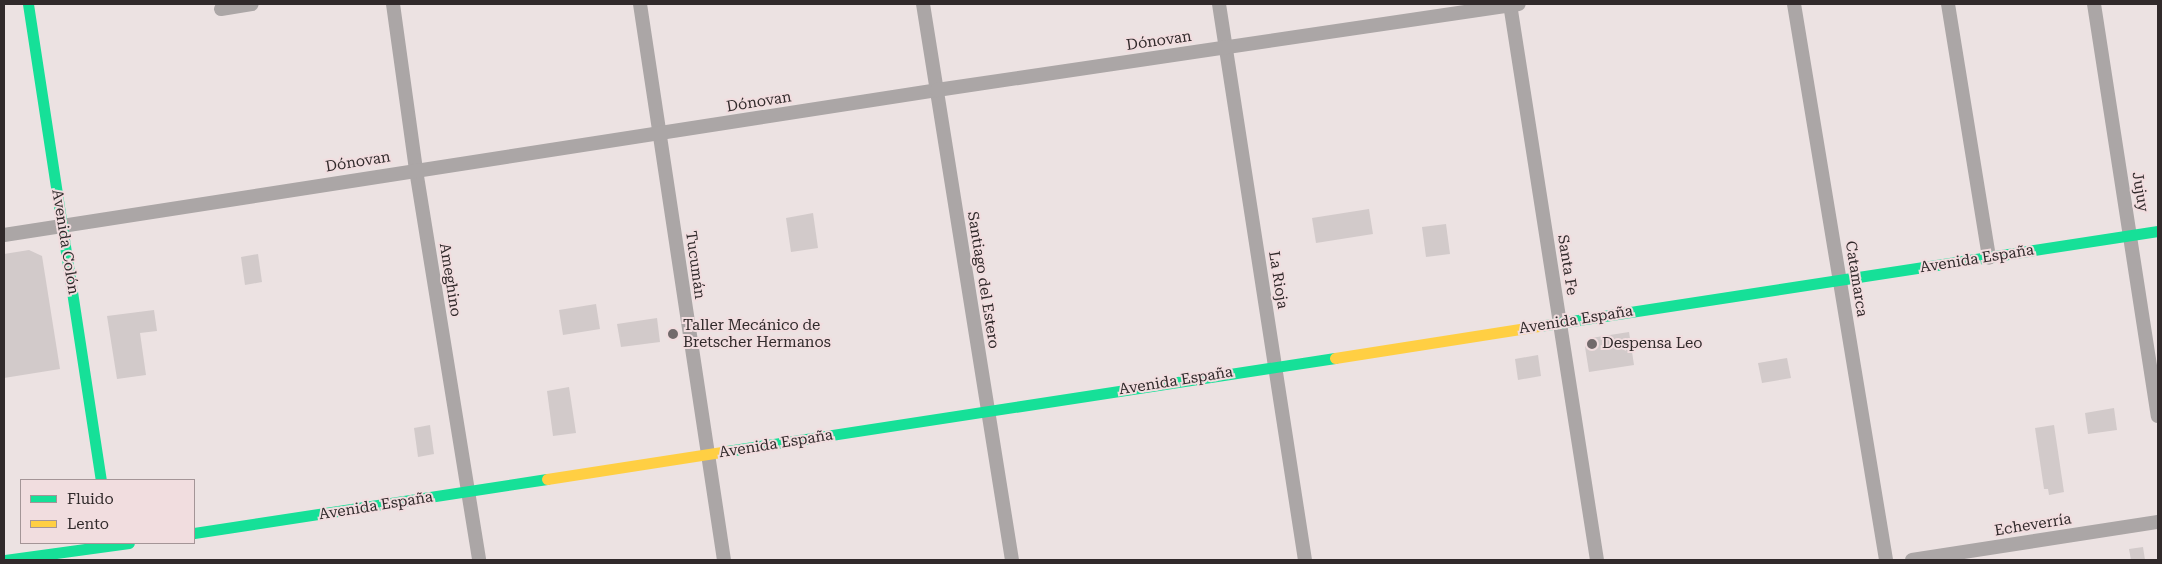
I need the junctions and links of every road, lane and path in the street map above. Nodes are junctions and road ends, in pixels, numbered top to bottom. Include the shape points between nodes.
1 (28, 4) edge
2 (252, 4) edge
3 (393, 4) edge
4 (640, 4) edge
5 (924, 4) edge
6 (1219, 4) edge
7 (1513, 4) edge
8 (1794, 4) edge
9 (1948, 4) edge
10 (2094, 4) edge
11 (221, 9) dead end
12 (1225, 48) junction
13 (937, 90) junction
14 (660, 134) junction
15 (416, 170) junction
16 (62, 226) junction
17 (2158, 230) edge
18 (4, 235) edge
19 (2130, 235) junction
20 (1989, 258) junction
21 (1840, 280) junction
22 (1560, 322) junction
23 (1275, 366) junction
24 (986, 410) junction
25 (2158, 416) edge
26 (706, 455) junction
27 (101, 479) edge
28 (468, 492) junction
29 (2158, 522) edge
30 (195, 533) edge
31 (111, 544) edge
32 (5, 560) edge
33 (114, 560) edge
34 (479, 560) edge
35 (724, 560) edge
36 (1012, 560) edge
37 (1306, 560) edge
38 (1596, 560) edge
39 (1886, 560) edge
40 (1912, 560) edge

1 - 16 street, Avenida Colón
2 - 11 street
3 - 15 street, Ameghino
4 - 14 street, Tucumán
5 - 13 street, Santiago del Estero
6 - 12 street, La Rioja
7 - 12 street, Dónovan
7 - 22 street, Santa Fe
8 - 21 street, Catamarca
9 - 20 street
10 - 19 street, Jujuy
12 - 13 street, Dónovan
12 - 23 street, La Rioja
13 - 14 street, Dónovan
13 - 24 street, Santiago del Estero
14 - 15 street, Dónovan
14 - 26 street, Tucumán
15 - 16 street, Dónovan
15 - 28 street, Ameghino
16 - 18 street, Dónovan
16 - 27 street, Avenida Colón
17 - 19 street, Avenida España
19 - 20 street, Avenida España
19 - 25 street, Jujuy
20 - 21 street, Avenida España
21 - 22 street, Avenida España
21 - 39 street, Catamarca
22 - 23 street, Avenida España
22 - 38 street, Santa Fe
23 - 24 street, Avenida España
23 - 37 street, La Rioja
24 - 26 street, Avenida España
24 - 36 street, Santiago del Estero
26 - 28 street, Avenida España
26 - 35 street, Tucumán
28 - 30 street, Avenida España
28 - 34 street, Ameghino
29 - 40 street, Echeverría
31 - 32 street
31 - 33 street

